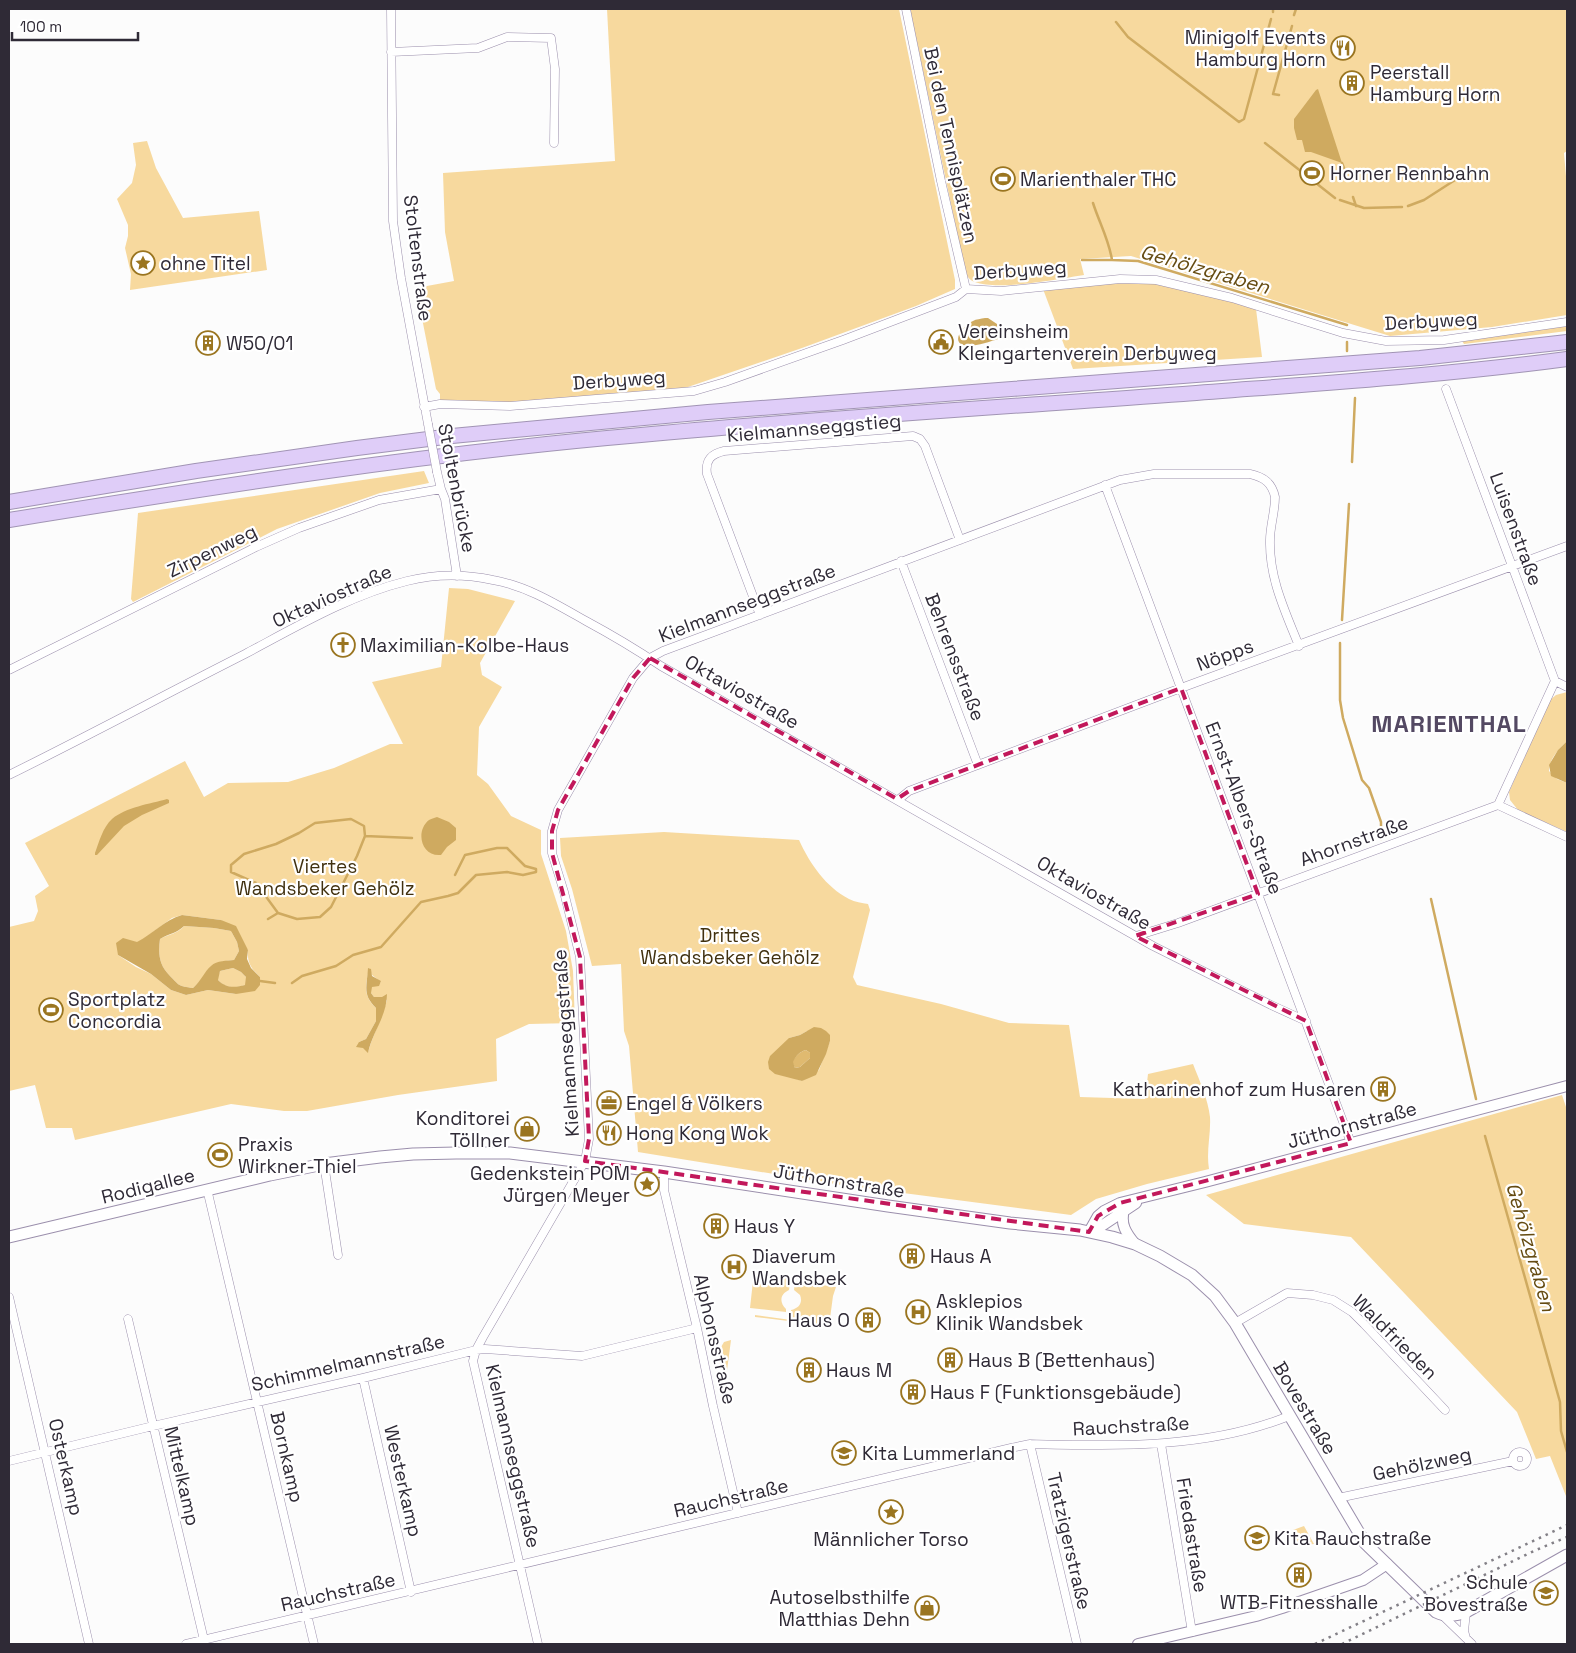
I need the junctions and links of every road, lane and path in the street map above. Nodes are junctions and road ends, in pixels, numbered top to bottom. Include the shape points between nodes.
1 (392, 9) edge
2 (906, 9) edge
3 (391, 52) junction
4 (554, 143) dead end
5 (966, 289) junction
6 (1567, 322) edge
7 (1567, 342) edge
8 (1567, 359) edge
9 (1446, 389) dead end
10 (424, 407) junction
11 (1105, 485) junction
12 (440, 489) junction
13 (9, 502) edge
14 (9, 520) edge
15 (960, 540) junction
16 (1567, 546) edge
17 (901, 561) junction
18 (1512, 566) junction
19 (457, 576) junction
20 (760, 615) junction
21 (1299, 646) junction
22 (650, 658) junction
23 (9, 670) edge
24 (1556, 681) junction
25 (1567, 687) edge
26 (1181, 688) junction
27 (978, 765) junction
28 (9, 775) edge
29 (898, 800) junction
30 (1498, 805) junction
31 (1567, 837) edge
32 (1258, 894) junction
33 (1136, 936) junction
34 (1306, 1021) junction
35 (1567, 1086) edge
36 (1351, 1144) junction
37 (585, 1161) junction
38 (324, 1164) junction
39 (664, 1172) junction
40 (207, 1189) junction
41 (1146, 1198) junction
42 (1124, 1210) junction
43 (1089, 1232) junction
44 (9, 1236) edge
45 (1135, 1244) junction
46 (338, 1255) dead end
47 (9, 1297) edge
48 (128, 1319) dead end
49 (1235, 1323) junction
50 (697, 1328) junction
51 (476, 1350) junction
52 (363, 1378) junction
53 (257, 1401) junction
54 (1445, 1410) dead end
55 (1289, 1416) junction
56 (153, 1426) junction
57 (1030, 1444) junction
58 (1161, 1444) junction
59 (46, 1453) junction
60 (1513, 1460) dead end
61 (9, 1462) edge
62 (1338, 1498) junction
63 (738, 1513) junction
64 (1567, 1555) edge
65 (521, 1564) junction
66 (1387, 1564) junction
67 (411, 1592) junction
68 (1466, 1612) junction
69 (1441, 1614) junction
70 (308, 1616) junction
71 (1192, 1632) junction
72 (204, 1640) junction
73 (1469, 1641) edge
74 (89, 1644) edge
75 (186, 1644) edge
76 (314, 1644) edge
77 (538, 1644) edge
78 (1077, 1644) edge
79 (1138, 1644) edge

1 - 3 street, Stoltenstraße
2 - 5 street, Bei den Tennisplätzen
3 - 4 street via 478,48 507,37 551,38 555,69
3 - 10 street, Stoltenstraße via 393,221
5 - 6 street, Derbyweg via 1001,291 1139,279 1232,298 1343,333 1386,340 1444,340
5 - 10 street, Derbyweg via 956,297 852,337 694,390 510,406 440,404
7 - 13 highway via 1420,358 708,412 461,435 196,471
8 - 14 highway via 1357,381 893,414 522,446 190,490
9 - 18 street, Luisenstraße
10 - 12 street, Stoltenbrücke, bridge
11 - 15 street, Kielmannseggstraße
11 - 21 street, Kielmannseggstraße via 1154,474 1242,474 1264,478 1276,497 1270,539 1274,582
11 - 26 street, Ernst-Albers-Straße
12 - 19 street, Stoltenbrücke
12 - 23 street, Zirpenweg via 379,500 299,528
15 - 17 street, Kielmannseggstraße
15 - 20 street, Kielmannseggstieg via 925,446 913,436 717,453 708,461 707,474
16 - 18 street, Nöpps
17 - 20 street, Kielmannseggstraße
17 - 27 street, Behrensstraße
18 - 21 street, Nöpps
18 - 24 street, Luisenstraße
19 - 22 street, Oktaviostraße via 491,579 524,588 558,604
19 - 28 street, Oktaviostraße via 407,581 329,610
20 - 22 street, Kielmannseggstraße
21 - 26 street, Nöpps
22 - 29 street, Oktaviostraße
22 - 37 street, Kielmannseggstraße via 633,678 558,810 552,831 552,854 580,957 589,1139
24 - 25 street
24 - 30 street
26 - 27 street, Nöpps
26 - 32 street, Ernst-Albers-Straße
27 - 29 street, Nöpps via 909,791
29 - 33 street, Oktaviostraße
30 - 31 street
30 - 32 street, Ahornstraße
32 - 33 street, Ahornstraße
32 - 34 street, Ernst-Albers-Straße
33 - 34 street, Oktaviostraße
34 - 36 street, Ernst-Albers-Straße
35 - 36 street, Jüthornstraße
36 - 41 street, Jüthornstraße
37 - 38 main road, Rodigallee via 456,1153
37 - 39 main road, Jüthornstraße
37 - 51 street, Kielmannseggstraße
38 - 40 main road, Rodigallee
38 - 46 street
39 - 43 main road, Jüthornstraße
39 - 50 street, Alphonsstraße via 664,1190
40 - 44 main road, Rodigallee
40 - 53 street, Bornkamp
41 - 42 street, Jüthornstraße
41 - 43 street, Jüthornstraße via 1120,1203 1104,1211
42 - 43 street, Jüthornstraße
42 - 45 street via 1124,1228
43 - 45 main road, Bovestraße
45 - 49 main road, Bovestraße via 1192,1275 1215,1296
47 - 59 street, Osterkamp
48 - 56 street, Mittelkamp
49 - 54 street, Waldfrieden via 1287,1293 1333,1300 1352,1312
49 - 55 main road, Bovestraße
50 - 51 street, Schimmelmannstraße via 582,1356
50 - 63 street, Alphonsstraße
51 - 52 street, Schimmelmannstraße
51 - 65 street, Kielmannseggstraße via 474,1361
52 - 53 street, Schimmelmannstraße
52 - 67 street, Westerkamp
53 - 56 street, Schimmelmannstraße
53 - 70 street, Bornkamp
55 - 58 street, Rauchstraße via 1210,1437
55 - 62 main road, Bovestraße
56 - 59 street, Schimmelmannstraße
56 - 72 street, Mittelkamp
57 - 58 street, Rauchstraße
57 - 63 street, Rauchstraße
57 - 78 street, Tratzigerstraße
58 - 71 street, Friedastraße
59 - 61 street, Schimmelmannstraße
59 - 74 street, Osterkamp
60 - 62 street, Gehölzweg
62 - 66 main road, Bovestraße via 1365,1543
63 - 65 street, Rauchstraße
64 - 68 main road
65 - 67 street, Rauchstraße
65 - 77 street, Kielmannseggstraße
66 - 69 main road, Bovestraße
66 - 71 street via 1354,1584 1256,1616
67 - 70 street, Rauchstraße
68 - 69 main road
68 - 73 street, Bovestraße via 1464,1631
69 - 73 street, Bovestraße
70 - 72 street, Rauchstraße
70 - 76 street, Bornkamp
71 - 79 street
72 - 75 street, Rauchstraße

